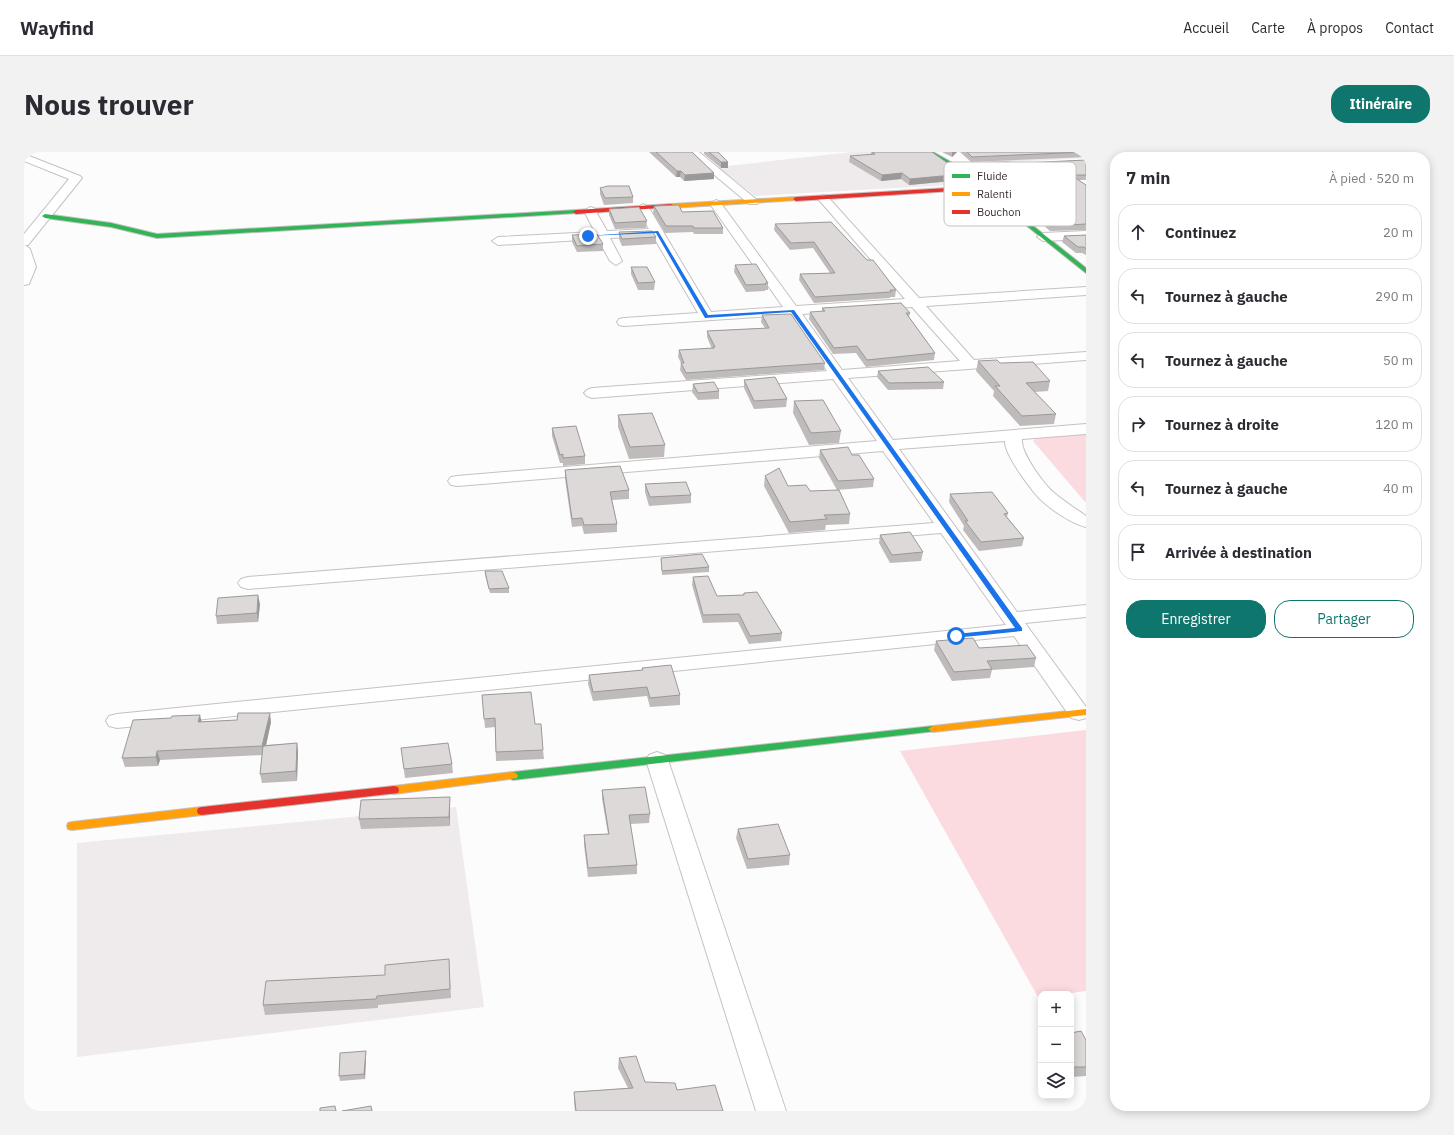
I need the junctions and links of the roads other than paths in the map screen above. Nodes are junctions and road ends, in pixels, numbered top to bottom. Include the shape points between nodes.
1 (692, 152) edge
2 (930, 152) edge
3 (24, 157) edge
4 (947, 162) edge
5 (944, 190) edge
6 (823, 198) junction
7 (753, 202) junction
8 (716, 204) junction
9 (643, 208) junction
10 (590, 211) junction
11 (45, 216) junction
12 (1029, 226) edge
13 (657, 232) junction
14 (602, 235) junction
15 (1086, 235) edge
16 (1043, 237) junction
17 (498, 241) dead end
18 (24, 242) edge
19 (24, 249) edge
20 (616, 261) dead end
21 (1086, 271) edge
22 (24, 281) edge
23 (1086, 291) edge
24 (916, 302) junction
25 (793, 311) junction
26 (707, 317) junction
27 (624, 322) dead end
28 (1086, 356) edge
29 (971, 365) junction
30 (838, 375) junction
31 (592, 393) dead end
32 (1086, 429) edge
33 (1014, 435) junction
34 (888, 445) junction
35 (457, 481) dead end
36 (1086, 522) edge
37 (947, 528) junction
38 (248, 583) dead end
39 (1086, 611) edge
40 (1015, 624) junction
41 (1082, 712) edge
42 (117, 721) dead end
43 (657, 760) junction
44 (72, 826) dead end
45 (771, 1111) edge

1 - 7 street
2 - 4 street
3 - 11 street via 76,178
5 - 6 street
6 - 7 street
6 - 24 street
7 - 8 street
8 - 9 street
8 - 25 street
9 - 10 street
9 - 13 street
10 - 11 street via 156,236 111,225
10 - 14 street
11 - 18 street
12 - 16 street
13 - 14 street
13 - 26 street
14 - 17 street
14 - 20 street
15 - 16 street
16 - 21 street
19 - 22 street via 30,267
23 - 24 street
24 - 25 street
24 - 29 street
25 - 26 street
25 - 30 street
26 - 27 street
28 - 29 street
29 - 30 street
30 - 31 street
30 - 34 street
32 - 33 street
33 - 34 street
33 - 36 street via 1013,444 1018,458 1046,495
34 - 35 street
34 - 37 street
37 - 38 street
37 - 40 street
39 - 40 street
40 - 41 street
40 - 42 street
41 - 43 street
43 - 44 street
43 - 45 street

